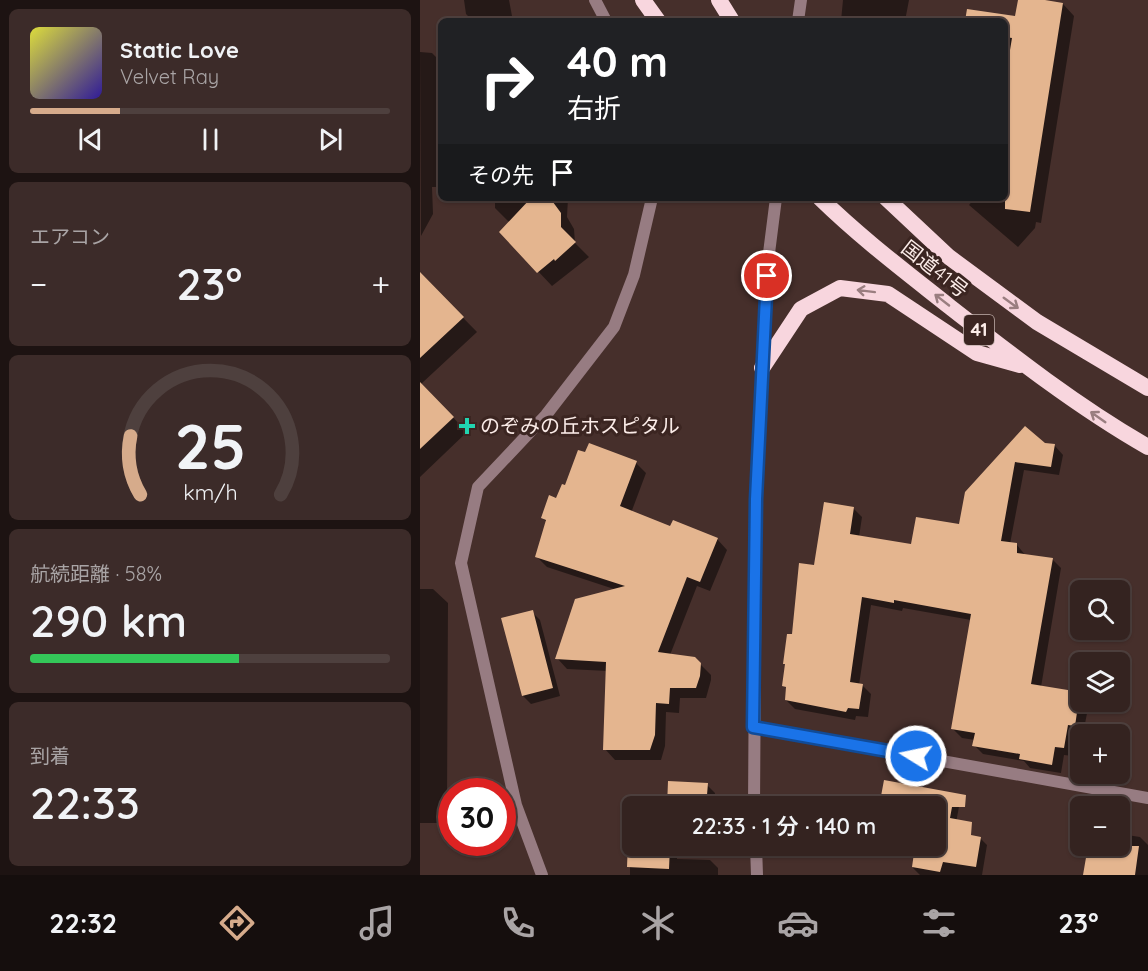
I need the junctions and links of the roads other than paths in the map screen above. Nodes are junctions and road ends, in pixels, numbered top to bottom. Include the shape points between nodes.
1 (596, 0) edge
2 (643, 0) edge
3 (719, 0) edge
4 (801, 0) edge
5 (605, 18) edge
6 (656, 18) edge
7 (730, 18) edge
8 (798, 18) edge
9 (651, 201) edge
10 (776, 201) edge
11 (823, 201) edge
12 (889, 201) edge
13 (762, 368) junction
14 (1030, 368) junction
15 (1148, 388) edge
16 (1148, 447) edge
17 (753, 727) junction
18 (754, 796) edge
19 (1148, 798) edge
20 (756, 856) edge
21 (542, 875) edge
22 (757, 875) edge

1 - 5 street
2 - 6 highway
3 - 7 highway
4 - 8 street
9 - 21 street via 634,275 614,327 546,415 478,487 461,563 516,805
10 - 13 street via 768,253
14 -> 11 highway, 国道41号 / 41 via 880,253
12 -> 15 highway, 国道41号 / 41 via 949,257 1037,322
14 -> 13 highway via 977,353 888,294 840,288 801,309
13 - 17 street
16 -> 14 highway, 国道41号 / 41 via 1114,428
17 - 18 street
17 - 19 street
20 - 22 street

